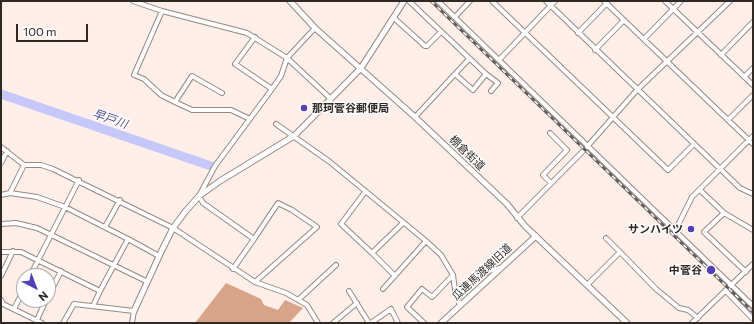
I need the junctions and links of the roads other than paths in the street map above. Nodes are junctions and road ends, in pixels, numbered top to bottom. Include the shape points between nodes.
1 (133, 1) edge
2 (290, 1) edge
3 (404, 1) edge
4 (409, 1) edge
5 (438, 1) edge
6 (470, 1) edge
7 (492, 1) edge
8 (546, 1) edge
9 (555, 1) edge
10 (665, 1) edge
11 (681, 1) edge
12 (730, 1) edge
13 (606, 2) edge
14 (551, 6) junction
15 (674, 9) junction
16 (162, 11) junction
17 (455, 17) junction
18 (394, 18) junction
19 (624, 20) junction
20 (753, 22) edge
21 (315, 28) junction
22 (697, 31) junction
23 (441, 32) junction
24 (525, 33) junction
25 (578, 33) junction
26 (256, 37) junction
27 (644, 39) junction
28 (595, 50) junction
29 (722, 55) junction
30 (287, 58) junction
31 (469, 59) junction
32 (499, 60) junction
33 (667, 61) junction
34 (361, 68) junction
35 (753, 68) edge
36 (455, 74) junction
37 (486, 74) junction
38 (744, 77) junction
39 (753, 85) edge
40 (272, 90) junction
41 (637, 90) junction
42 (491, 91) dead end
43 (222, 93) dead end
44 (753, 95) edge
45 (331, 99) junction
46 (175, 102) junction
47 (415, 117) junction
48 (613, 117) junction
49 (250, 119) junction
50 (728, 120) junction
51 (276, 124) dead end
52 (550, 133) dead end
53 (294, 136) junction
54 (753, 136) edge
55 (749, 140) junction
56 (694, 144) junction
57 (753, 144) edge
58 (588, 146) junction
59 (1, 147) edge
60 (7, 151) junction
61 (1, 164) edge
62 (24, 165) junction
63 (720, 170) junction
64 (79, 180) junction
65 (551, 183) junction
66 (700, 190) junction
67 (365, 192) junction
68 (10, 193) junction
69 (1, 194) edge
70 (753, 194) edge
71 (199, 196) junction
72 (120, 200) junction
73 (65, 207) junction
74 (724, 213) junction
75 (517, 218) junction
76 (403, 223) junction
77 (1, 224) edge
78 (105, 227) junction
79 (173, 228) junction
80 (753, 230) edge
81 (675, 231) junction
82 (51, 234) junction
83 (536, 236) junction
84 (254, 238) junction
85 (606, 238) dead end
86 (128, 239) junction
87 (426, 242) junction
88 (13, 251) junction
89 (1, 252) edge
90 (620, 252) junction
91 (372, 254) junction
92 (159, 256) junction
93 (39, 259) junction
94 (753, 264) edge
95 (113, 265) junction
96 (336, 265) dead end
97 (34, 268) edge
98 (500, 268) junction
99 (233, 269) junction
100 (61, 271) junction
101 (746, 272) junction
102 (453, 275) junction
103 (1, 276) edge
104 (395, 276) junction
105 (56, 281) edge
106 (146, 281) junction
107 (255, 282) junction
108 (588, 284) junction
109 (733, 285) junction
110 (383, 289) dead end
111 (455, 290) junction
112 (100, 291) junction
113 (349, 291) dead end
114 (726, 291) junction
115 (1, 300) edge
116 (298, 300) junction
117 (357, 303) junction
118 (16, 305) edge
119 (94, 306) junction
120 (460, 306) junction
121 (753, 306) edge
122 (42, 308) edge
123 (14, 309) junction
124 (134, 311) junction
125 (698, 318) junction
126 (753, 319) edge
127 (37, 320) junction
128 (42, 323) edge
129 (62, 323) edge
130 (132, 323) edge
131 (318, 323) edge
132 (333, 323) edge
133 (370, 323) edge
134 (398, 323) edge
135 (424, 323) edge
136 (441, 323) edge
137 (627, 323) edge
138 (692, 323) edge

1 - 16 street
2 - 21 street, 棚倉街道
3 - 18 street
4 - 23 street
5 - 17 street
6 - 17 street
7 - 24 street
8 - 14 street
9 - 14 street
10 - 15 street
11 - 15 street
12 - 22 street
13 - 19 street
13 - 25 street
14 - 24 street
14 - 25 street
15 - 22 street
15 - 27 street
16 - 26 street via 237,29
16 - 46 street via 134,76 144,79 161,95
17 - 32 street
18 - 23 street via 424,46
18 - 34 street
19 - 27 street
19 - 28 street
20 - 29 street
21 - 30 street
21 - 34 street, 棚倉街道
22 - 29 street
22 - 33 street
23 - 31 street
24 - 32 street
24 - 48 street
25 - 28 street
26 - 30 street
26 - 40 street via 235,64
27 - 33 street
28 - 41 street
29 - 38 street
30 - 40 street via 281,76
30 - 45 street
31 - 36 street
31 - 37 street
32 - 58 street
33 - 41 street
33 - 50 street
34 - 45 street
34 - 47 street, 棚倉街道
35 - 38 street
36 - 37 street via 472,90
36 - 47 street
37 - 42 street via 498,83
38 - 39 street
40 - 49 street
41 - 48 street
41 - 56 street
43 - 46 street via 192,76
44 - 50 street
45 - 53 street
46 - 49 street via 192,110 230,110
47 - 75 street, 棚倉街道 via 507,204
48 - 56 street via 668,170
48 - 58 street
49 - 71 street via 215,166
50 - 55 street
51 - 53 street
52 - 65 street via 567,150 542,175
53 - 67 street
53 - 71 street via 232,172
54 - 55 street
55 - 57 street
55 - 63 street
56 - 63 street
58 - 65 street
58 - 81 street
59 - 60 street
60 - 61 street
60 - 62 street
62 - 64 street via 41,165
62 - 68 street
63 - 66 street
63 - 70 street via 740,188
64 - 72 street
64 - 73 street
65 - 75 street
66 - 74 street
66 - 81 street via 692,198
67 - 76 street
67 - 91 street via 341,224
68 - 69 street
68 - 73 street via 37,197
71 - 79 street
71 - 84 street via 203,203
72 - 78 street
72 - 79 street
73 - 78 street
73 - 82 street
74 - 80 street
74 - 101 street via 704,232
75 - 83 street, 棚倉街道
76 - 87 street
76 - 91 street
77 - 82 street via 16,223
78 - 86 street
79 - 92 street
79 - 99 street
81 - 109 street
82 - 93 street
82 - 95 street
83 - 98 street, 瓜連馬渡線旧道
83 - 108 street, 棚倉街道
84 - 99 street
84 - 107 street via 278,203 316,227
85 - 90 street
86 - 92 street
86 - 95 street
87 - 102 street via 441,255
87 - 104 street
88 - 89 street
88 - 93 street
88 - 103 street
90 - 108 street
90 - 125 street via 656,289 679,308 688,310
91 - 104 street
92 - 106 street
93 - 97 street
93 - 100 street
94 - 101 street
95 - 106 street
95 - 112 street
96 - 116 street
98 - 111 street via 489,271
98 - 120 street, 瓜連馬渡線旧道
99 - 107 street
100 - 105 street
100 - 112 street
101 - 109 street
102 - 111 street
102 - 135 street via 432,297 422,289 407,307
104 - 110 street
106 - 124 street
107 - 116 street
108 - 137 street, 棚倉街道
109 - 114 street
109 - 121 street
111 - 120 street
112 - 119 street
113 - 117 street
114 - 125 street
114 - 126 street
115 - 123 street via 3,304
116 - 131 street via 307,305
117 - 132 street
117 - 133 street
118 - 123 street
119 - 124 street
119 - 129 street via 74,304
120 - 136 street, 瓜連馬渡線旧道
122 - 127 street
123 - 127 street
124 - 130 street
125 - 138 street
127 - 128 street
133 - 134 street via 391,309

